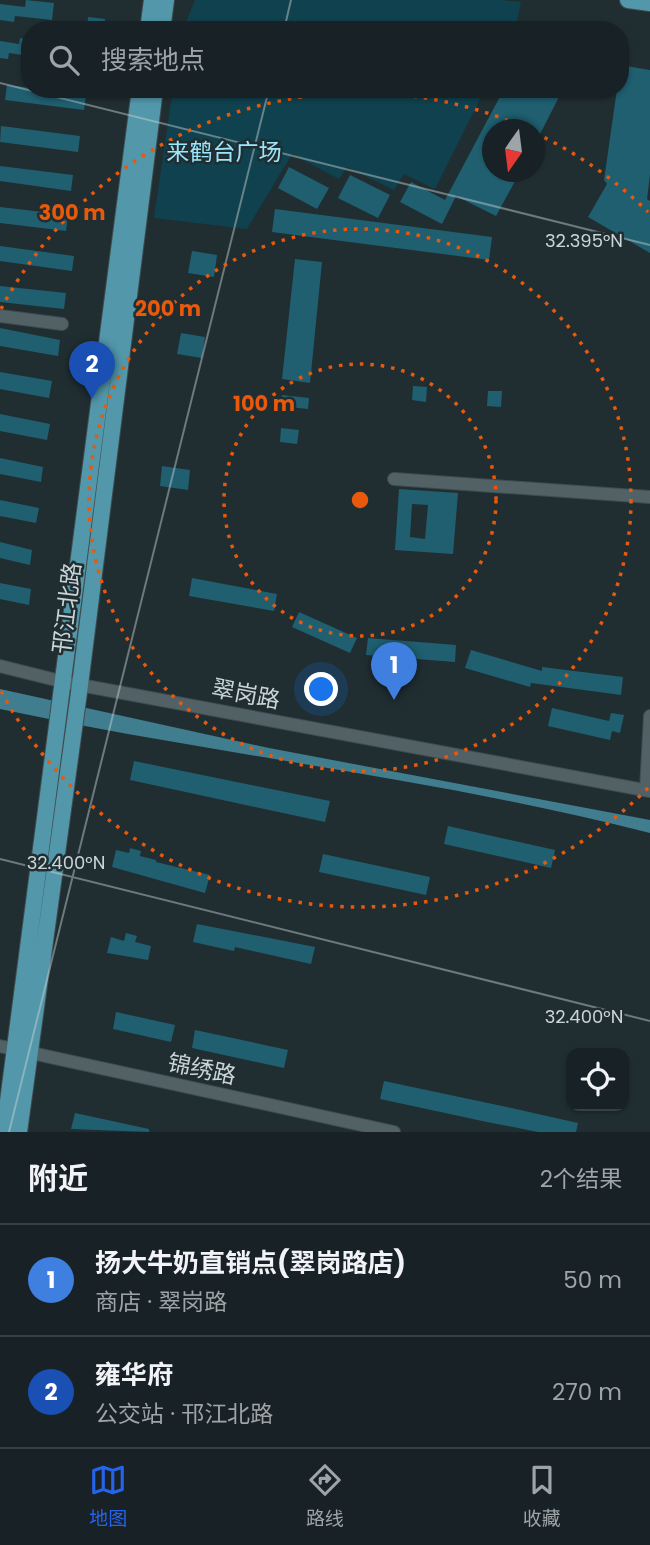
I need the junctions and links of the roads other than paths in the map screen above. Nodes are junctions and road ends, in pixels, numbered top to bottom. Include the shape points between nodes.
1 (152, 0) edge
2 (166, 0) edge
3 (628, 0) edge
4 (650, 3) edge
5 (149, 21) edge
6 (163, 21) edge
7 (139, 98) edge
8 (154, 98) edge
9 (0, 316) edge
10 (62, 324) dead end
11 (394, 479) dead end
12 (650, 497) edge
13 (0, 666) edge
14 (71, 692) junction
15 (650, 716) edge
16 (648, 790) edge
17 (15, 1049) edge
18 (4, 1132) edge
19 (19, 1132) edge
20 (394, 1132) edge

1 - 5 main road
2 - 6 main road
3 - 4 main road
7 - 14 main road, 邗江北路
8 - 14 main road, 邗江北路
9 - 10 street
11 - 12 street
13 - 14 street, 翠岗路
14 - 16 street, 翠岗路
14 - 17 main road, 邗江北路
15 - 16 street
17 - 18 main road, 邗江北路
17 - 19 main road, 邗江北路
17 - 20 street, 锦绣路

